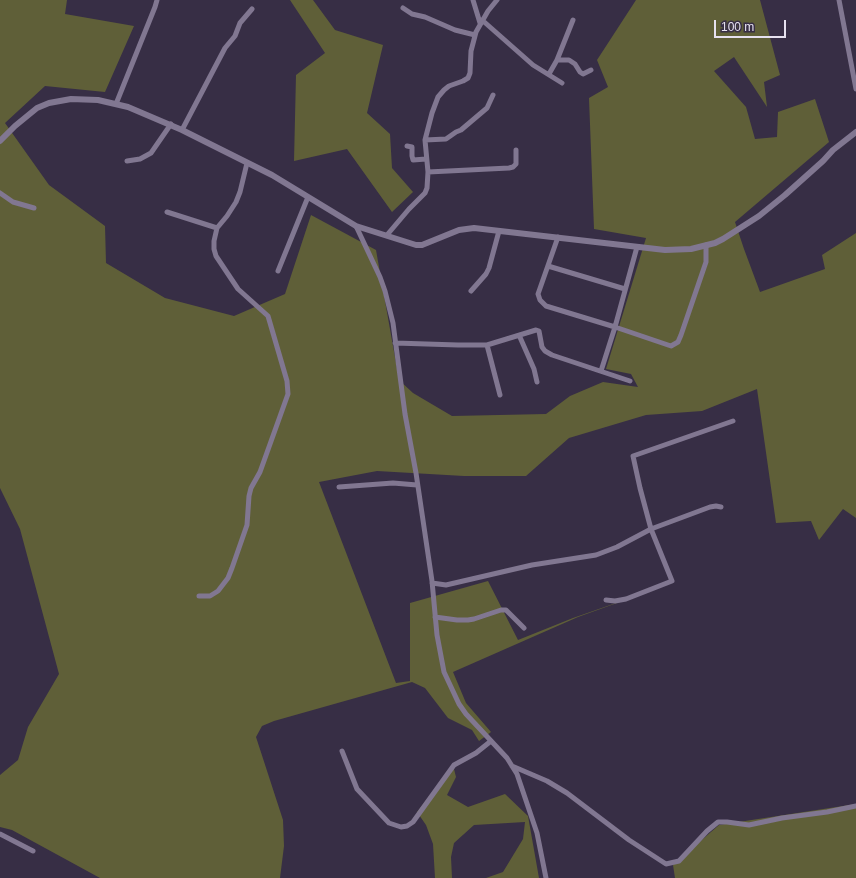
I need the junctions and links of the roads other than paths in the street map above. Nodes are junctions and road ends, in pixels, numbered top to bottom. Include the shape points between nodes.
1 (157, 0) edge
2 (473, 0) edge
3 (497, 0) edge
4 (839, 0) edge
5 (402, 8) dead end
6 (252, 9) dead end
7 (573, 20) dead end
8 (481, 22) junction
9 (475, 35) junction
10 (557, 60) junction
11 (591, 70) dead end
12 (549, 74) junction
13 (562, 83) dead end
14 (856, 89) edge
15 (493, 95) dead end
16 (116, 104) junction
17 (171, 124) junction
18 (182, 130) junction
19 (856, 132) edge
20 (425, 140) junction
21 (0, 141) edge
22 (407, 146) dead end
23 (516, 150) dead end
24 (426, 159) junction
25 (127, 161) dead end
26 (247, 163) junction
27 (428, 172) junction
28 (0, 193) edge
29 (308, 197) junction
30 (34, 208) dead end
31 (167, 212) dead end
32 (356, 226) junction
33 (217, 228) junction
34 (500, 231) junction
35 (387, 235) junction
36 (558, 237) junction
37 (706, 245) junction
38 (637, 247) junction
39 (548, 266) junction
40 (278, 271) dead end
41 (625, 289) junction
42 (471, 291) dead end
43 (615, 327) junction
44 (519, 335) junction
45 (395, 343) junction
46 (487, 345) junction
47 (601, 371) junction
48 (630, 381) dead end
49 (537, 382) dead end
50 (500, 395) dead end
51 (732, 421) dead end
52 (417, 485) junction
53 (339, 487) dead end
54 (721, 507) dead end
55 (651, 529) junction
56 (432, 583) junction
57 (199, 596) dead end
58 (606, 600) dead end
59 (435, 617) junction
60 (524, 628) dead end
61 (491, 741) junction
62 (342, 751) dead end
63 (512, 766) junction
64 (856, 806) edge
65 (0, 834) edge
66 (33, 851) dead end
67 (546, 878) edge

1 - 16 street
2 - 8 street
3 - 8 street
4 - 14 street
5 - 9 street via 455,30
6 - 18 street via 225,48
7 - 10 street
8 - 9 street
8 - 12 street via 533,65
9 - 20 street via 468,78 449,86 438,97
10 - 11 street via 569,60 584,74
10 - 12 street
12 - 13 street
15 - 20 street via 487,108 461,130 446,139
16 - 17 street
16 - 21 street via 85,99 49,103 27,115
17 - 18 street
17 - 25 street via 151,153 140,159
18 - 26 street
19 - 37 street via 759,216 723,239
20 - 24 street
22 - 24 street via 412,147 414,160
23 - 27 street via 516,164 513,167
24 - 27 street
26 - 29 street
26 - 33 street via 236,202
27 - 35 street via 425,193
28 - 30 street via 13,202
29 - 32 street
29 - 40 street
31 - 33 street
32 - 35 street
32 - 45 street via 385,291
33 - 57 street via 214,241 216,256 238,289 268,316 287,381 288,394 260,472 251,488 247,524 228,578 218,591 210,596
34 - 35 street via 467,228 422,245
34 - 36 street
34 - 42 street via 489,268
36 - 38 street
36 - 39 street
37 - 38 street via 666,250
37 - 43 street via 706,262 678,342 671,346
38 - 41 street
39 - 41 street
39 - 43 street via 538,294 546,306
41 - 43 street
43 - 47 street
44 - 46 street
44 - 47 street via 539,331 545,351
44 - 49 street
45 - 46 street
45 - 52 street
46 - 50 street
47 - 48 street
51 - 55 street via 633,456
52 - 53 street via 393,483
52 - 56 street
54 - 55 street via 710,507
55 - 56 street via 596,555 532,565 446,585
55 - 58 street via 672,581 626,599
56 - 59 street
59 - 60 street via 468,620 506,610
59 - 61 street via 441,660 447,680 459,704
61 - 62 street via 454,765 413,822 401,827 389,823 357,789
61 - 63 street
63 - 64 street via 567,793 629,840 666,864 679,862 707,830 718,822 749,825
63 - 67 street via 535,826
65 - 66 street

